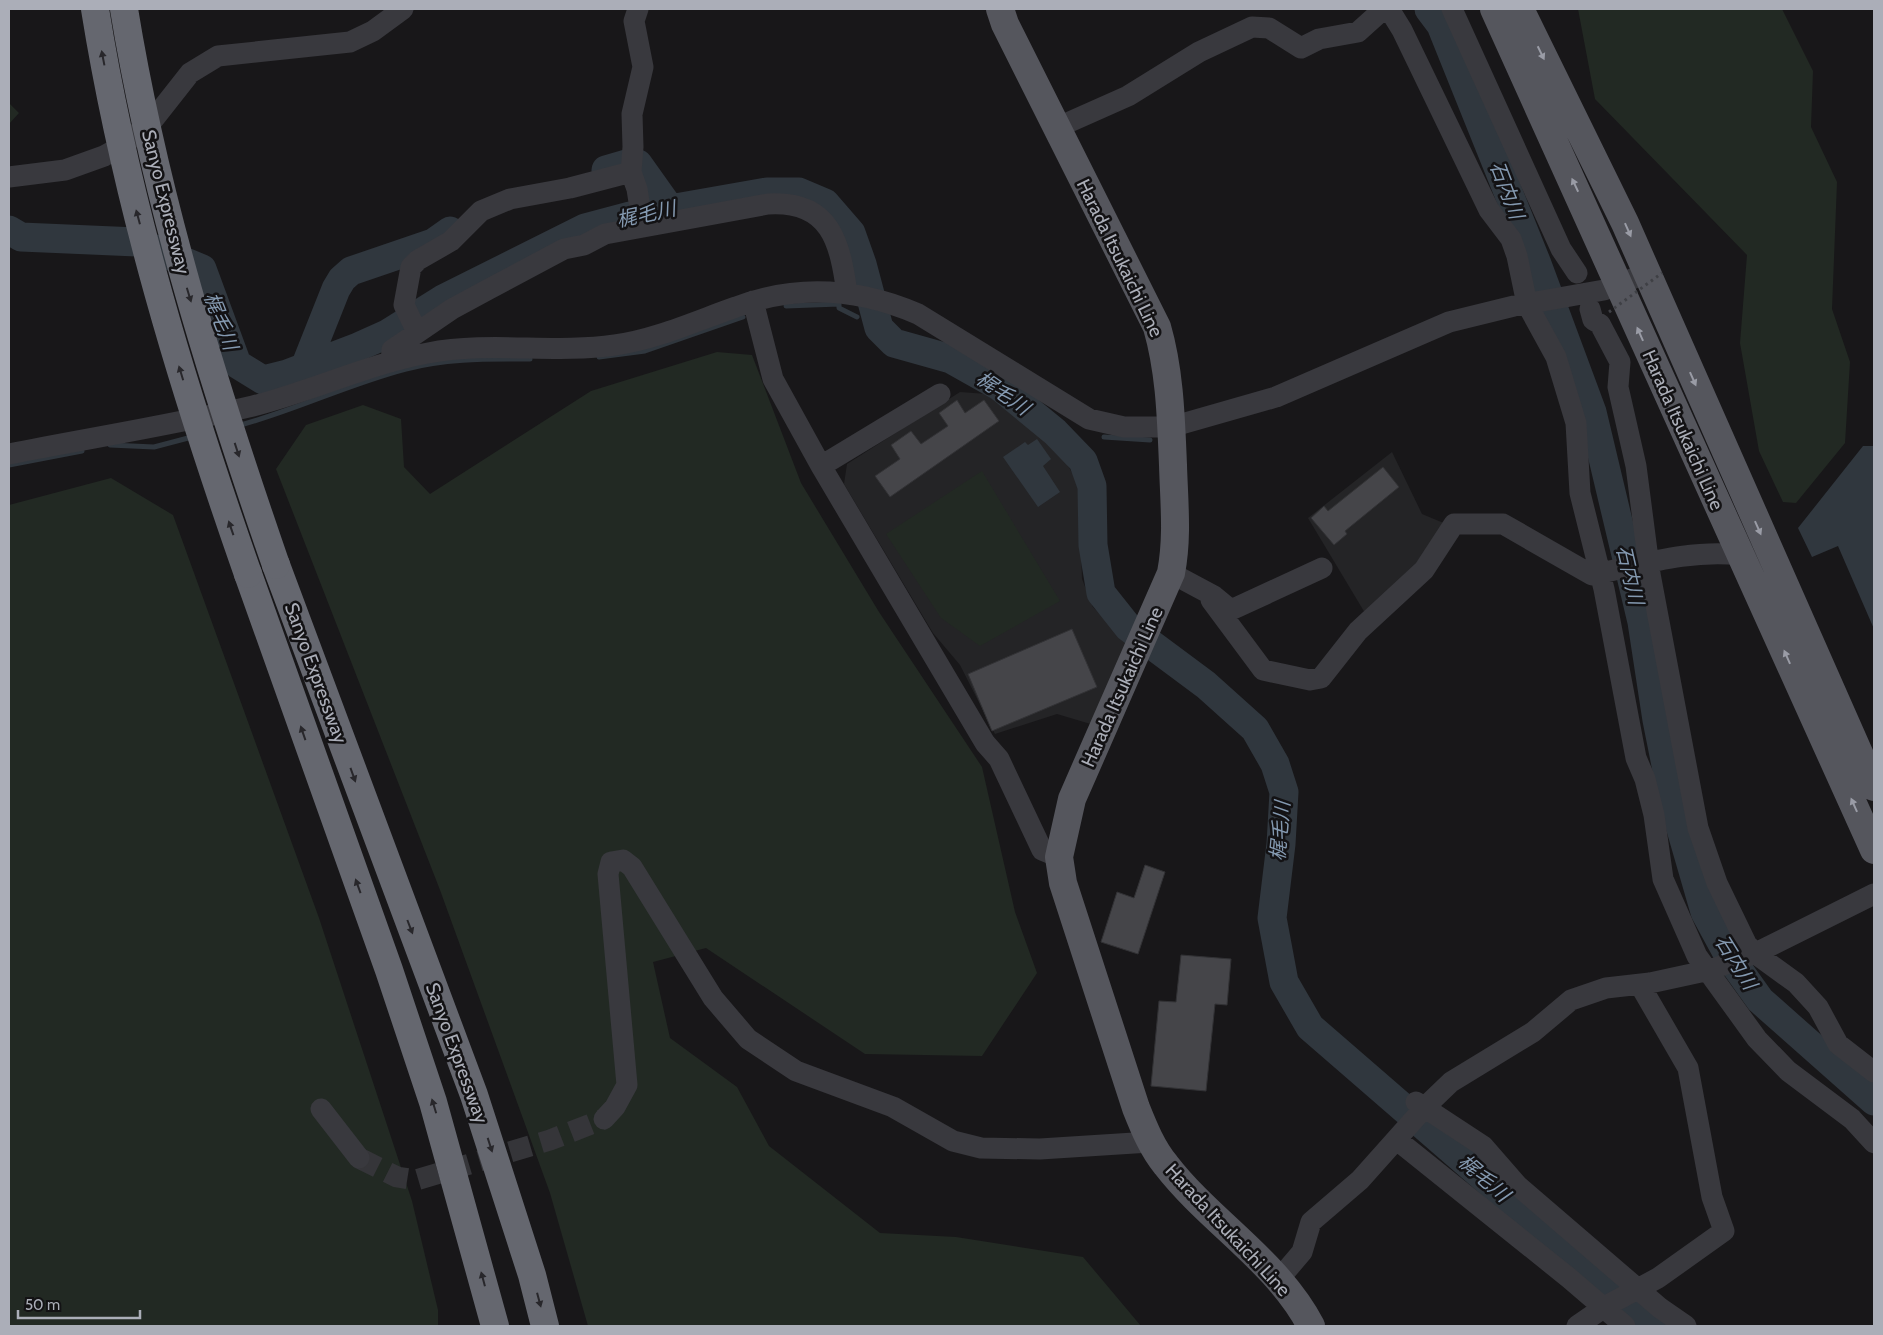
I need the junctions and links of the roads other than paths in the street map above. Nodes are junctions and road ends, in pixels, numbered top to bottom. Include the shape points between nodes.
1 (95, 9) edge
2 (124, 9) edge
3 (403, 9) edge
4 (638, 9) edge
5 (1000, 9) edge
6 (1379, 9) edge
7 (1388, 9) edge
8 (1452, 9) edge
9 (1494, 9) edge
10 (1520, 9) edge
11 (1056, 128) junction
12 (631, 167) junction
13 (9, 177) edge
14 (642, 216) junction
15 (1577, 273) dead end
16 (1654, 273) junction
17 (1619, 284) junction
18 (850, 293) junction
19 (753, 301) junction
20 (1531, 303) junction
21 (1593, 305) junction
22 (416, 329) junction
23 (391, 362) junction
24 (940, 394) dead end
25 (1171, 427) junction
26 (9, 454) edge
27 (821, 466) junction
28 (1740, 555) junction
29 (1646, 563) junction
30 (1322, 568) dead end
31 (1171, 573) junction
32 (1602, 573) junction
33 (1214, 596) junction
34 (1874, 787) edge
35 (1874, 850) edge
36 (1059, 857) junction
37 (1874, 894) edge
38 (1752, 954) junction
39 (1709, 971) junction
40 (1640, 985) junction
41 (1874, 1072) edge
42 (1421, 1107) junction
43 (322, 1109) dead end
44 (604, 1120) tunnel mouth
45 (1399, 1138) junction
46 (1150, 1142) junction
47 (1874, 1143) edge
48 (359, 1158) tunnel mouth
49 (1279, 1279) junction
50 (1636, 1290) junction
51 (1605, 1307) junction
52 (495, 1326) edge
53 (545, 1326) edge
54 (1311, 1326) edge
55 (1577, 1326) edge
56 (1625, 1326) edge
57 (1686, 1326) edge

52 -> 1 highway, Sanyo Expressway, bridge via 433,1102 209,463 167,329 125,168
2 -> 53 highway, Sanyo Expressway, bridge via 156,174 237,451 276,565 474,1095 532,1275
3 - 13 street via 373,31 350,42 218,56 190,73 153,120 122,146 65,170
4 - 12 street via 634,21 643,67 632,116
5 - 11 main road, Harada Itsukaichi Line
6 - 11 street via 1378,14 1358,32 1319,39 1300,48 1269,28 1252,27 1199,52 1128,96
7 - 20 street via 1402,30 1489,210 1511,239
8 - 15 street via 1561,249
17 -> 9 main road, Harada Itsukaichi Line
10 -> 16 main road, Harada Itsukaichi Line
11 - 25 main road, Harada Itsukaichi Line via 1157,327 1167,374
12 - 14 street
12 - 22 street via 557,191 510,199 482,211 451,241 414,263 409,272 404,306
14 - 18 street via 768,204 793,205 816,216 834,235
14 - 22 street via 584,245 564,248
16 - 17 street
16 -> 34 main road, Harada Itsukaichi Line
17 - 21 street
28 -> 17 main road, Harada Itsukaichi Line
18 - 19 street via 807,291
18 - 25 street via 918,314 1089,420 1124,427
19 - 23 street via 670,331 614,345 457,349
19 - 27 street via 773,379
20 - 21 street
20 - 25 street via 1449,322 1276,397
20 - 32 street via 1554,349 1573,410 1578,436 1580,493
21 - 29 street via 1593,320 1599,323 1619,356 1618,387 1636,466
22 - 23 street via 392,350
23 - 26 street via 253,406
24 - 27 street
25 - 31 main road, Harada Itsukaichi Line via 1176,532
27 - 36 street via 985,743 1000,759 1042,850
28 - 29 street via 1672,557
35 -> 28 main road, Harada Itsukaichi Line
29 - 32 street
29 - 38 street via 1698,828 1724,899
30 - 33 street via 1231,610
31 - 33 street
31 - 36 main road, Harada Itsukaichi Line via 1072,799
32 - 33 street via 1592,575 1503,524 1454,524 1424,570 1358,631 1321,678 1310,680 1263,670 1211,600
32 - 39 street via 1636,758 1647,784 1654,815 1660,866 1696,954
36 - 46 main road, Harada Itsukaichi Line via 1063,883
37 - 38 street
38 - 39 street
38 - 41 street via 1796,983 1818,1006 1838,1044
39 - 40 street
39 - 47 street via 1763,1045 1788,1071 1856,1122
40 - 42 street via 1606,988 1571,1000 1533,1032 1451,1082
40 - 50 street via 1688,1068 1712,1197 1724,1231
42 - 45 street
42 - 50 street via 1483,1146 1517,1185
43 - 48 street
44 - 46 street via 627,1085 608,874 611,862 623,860 632,867 713,998 748,1039 796,1071 893,1107 953,1141 981,1148 1040,1149
45 - 49 street via 1360,1180 1311,1222 1302,1252
45 - 51 street
46 - 49 main road, Harada Itsukaichi Line via 1197,1200
49 - 54 main road, Harada Itsukaichi Line
50 - 51 street
50 - 57 street
51 - 55 street
51 - 56 street

